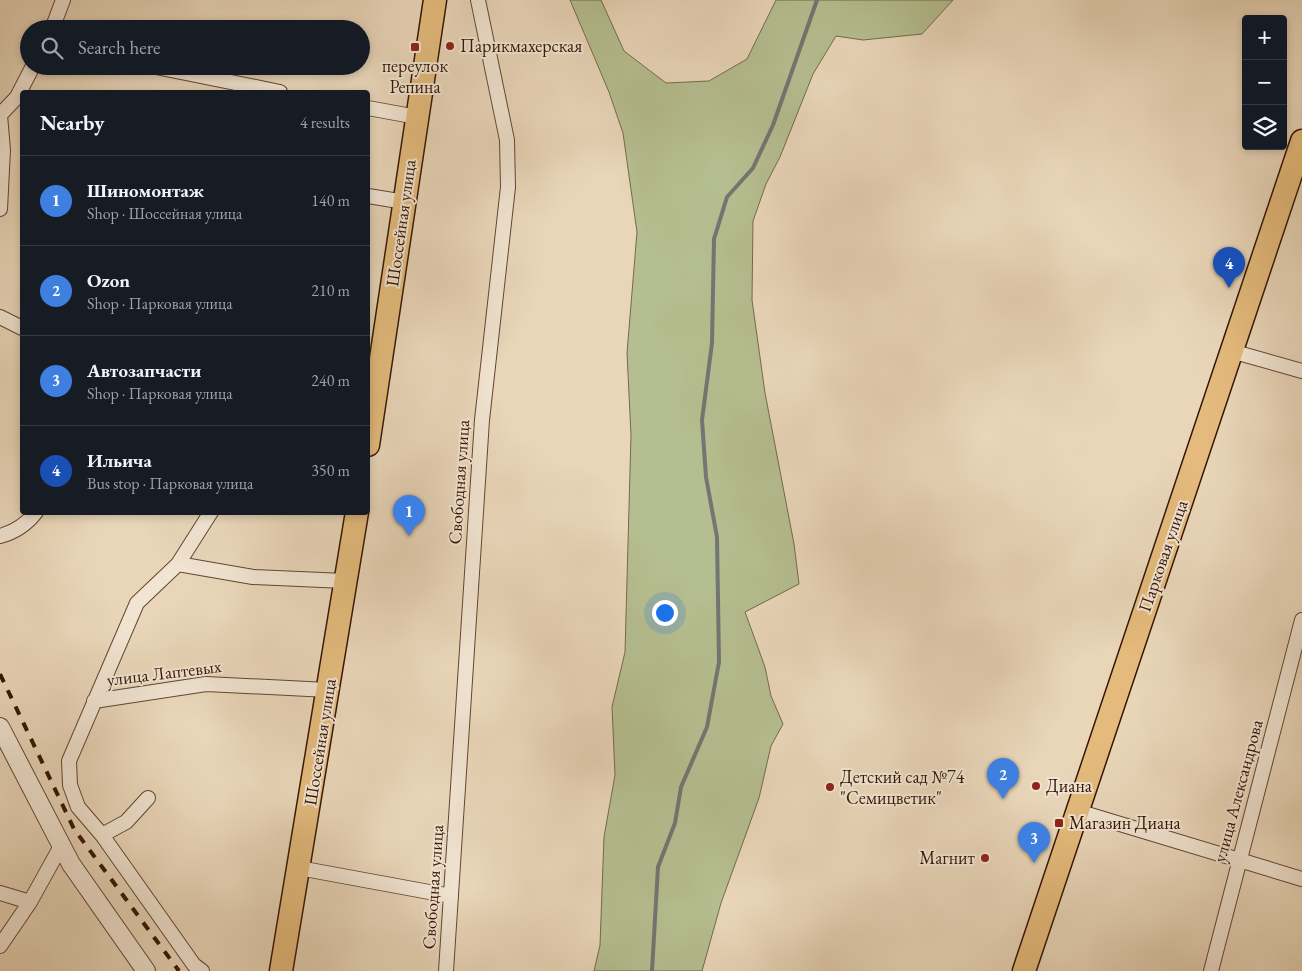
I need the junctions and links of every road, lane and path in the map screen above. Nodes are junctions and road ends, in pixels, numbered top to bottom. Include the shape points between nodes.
1 (63, 0) edge
2 (435, 0) edge
3 (478, 0) edge
4 (55, 20) edge
5 (28, 75) edge
6 (196, 75) edge
7 (21, 90) edge
8 (270, 90) edge
9 (20, 91) edge
10 (370, 108) edge
11 (417, 117) junction
12 (1302, 141) edge
13 (370, 196) edge
14 (405, 202) junction
15 (0, 209) edge
16 (0, 317) edge
17 (20, 327) edge
18 (1231, 351) junction
19 (1302, 371) edge
20 (370, 432) edge
21 (34, 515) edge
22 (209, 515) edge
23 (356, 515) edge
24 (0, 536) edge
25 (178, 564) junction
26 (345, 582) junction
27 (1302, 620) edge
28 (328, 690) junction
29 (94, 701) junction
30 (0, 727) edge
31 (148, 798) dead end
32 (1077, 811) junction
33 (102, 835) junction
34 (62, 846) junction
35 (1240, 860) junction
36 (299, 868) junction
37 (1302, 879) edge
38 (0, 893) edge
39 (451, 896) junction
40 (30, 902) junction
41 (0, 946) edge
42 (146, 971) edge
43 (202, 971) edge
44 (281, 971) edge
45 (446, 971) edge
46 (1024, 971) edge
47 (1211, 971) edge

1 - 4 street
2 - 11 main road, Шоссейная улица
3 - 39 street, Свободная улица via 507,140 508,187 482,420
5 - 7 street
6 - 8 street
9 - 15 street via 0,115 3,150
10 - 11 street
11 - 14 main road, Шоссейная улица
12 - 18 main road, Парковая улица
13 - 14 street
14 - 20 main road, Шоссейная улица
16 - 17 street
18 - 19 street
18 - 32 main road, Парковая улица
21 - 24 street via 11,533
22 - 25 street, улица Лаптевых
23 - 26 main road, Шоссейная улица
25 - 26 street via 253,577
25 - 29 street, улица Лаптевых via 137,603
26 - 28 main road, Шоссейная улица
27 - 35 street, улица Александрова
28 - 29 street, улица Лаптевых via 206,684
28 - 36 main road, Шоссейная улица
29 - 33 street, улица Лаптевых via 69,761 70,785 78,807
30 - 34 street
31 - 33 street via 126,822
32 - 35 street
32 - 46 main road, Парковая улица
33 - 43 street, улица Лаптевых via 194,965
34 - 40 street
34 - 42 street via 71,864
35 - 37 street
35 - 47 street, улица Александрова
36 - 39 street
36 - 44 main road, Шоссейная улица
38 - 40 street
39 - 45 street, Свободная улица
40 - 41 street

